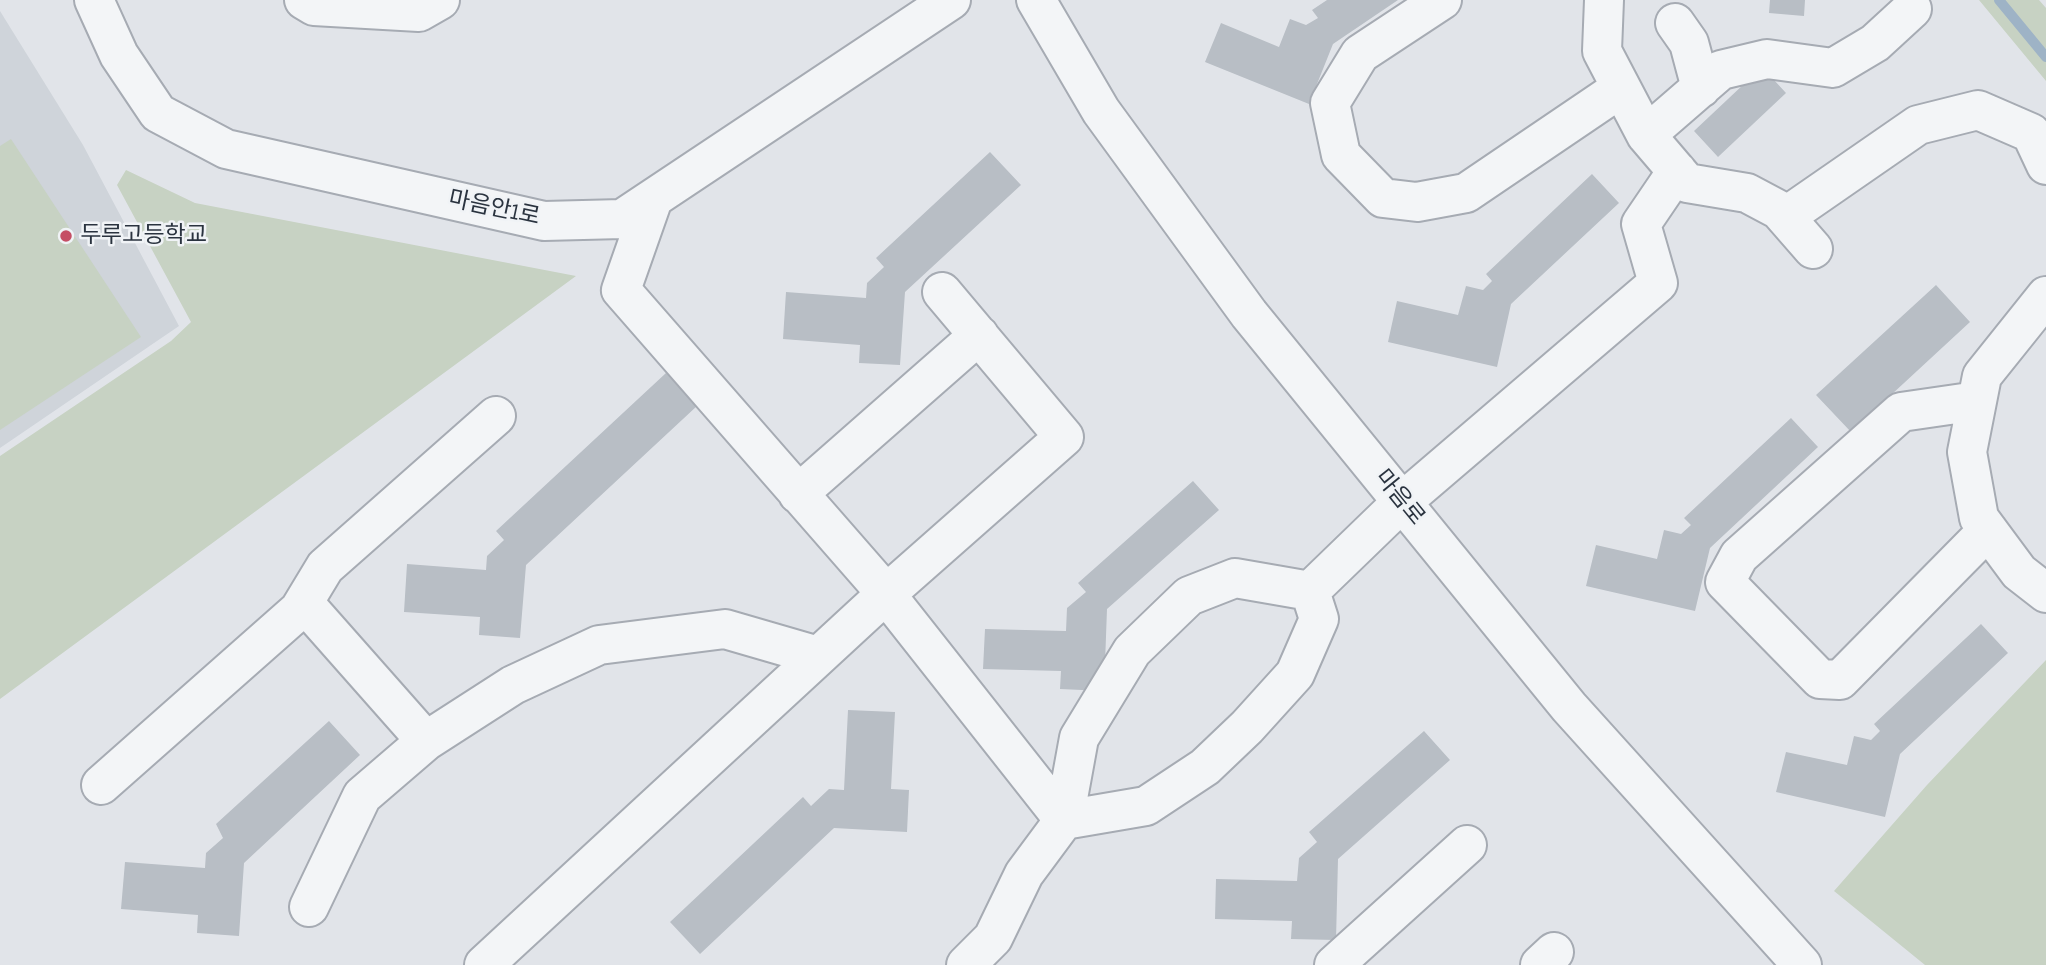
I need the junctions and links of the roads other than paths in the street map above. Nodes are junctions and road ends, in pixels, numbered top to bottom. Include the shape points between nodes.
1 (94, 0) edge
2 (304, 0) edge
3 (440, 0) edge
4 (951, 0) edge
5 (1036, 0) edge
6 (1442, 0) edge
7 (1604, 0) edge
8 (1912, 9) dead end
9 (1675, 23) dead end
10 (1621, 88) junction
11 (1701, 88) junction
12 (1646, 135) junction
13 (2046, 165) edge
14 (1677, 171) junction
15 (653, 199) junction
16 (1785, 216) junction
17 (1813, 249) dead end
18 (943, 292) dead end
19 (2046, 296) edge
20 (979, 335) junction
21 (1977, 401) junction
22 (496, 416) dead end
23 (798, 494) junction
24 (1402, 502) junction
25 (1988, 530) junction
26 (1310, 591) junction
27 (2045, 592) edge
28 (886, 594) junction
29 (304, 603) junction
30 (818, 656) junction
31 (426, 741) junction
32 (101, 785) dead end
33 (1064, 820) junction
34 (1467, 845) dead end
35 (309, 907) dead end
36 (484, 965) edge
37 (966, 965) edge
38 (1334, 965) edge
39 (1802, 965) edge

1 - 15 street, 마음안1로 via 119,55 158,113 226,149 544,221 622,219
2 - 3 street via 314,6 419,12
4 - 15 street, 마음안1로
5 - 24 street, 마음로 via 1101,111 1249,314
6 - 10 street via 1360,54 1330,103 1341,155 1383,198 1417,202 1466,193
7 - 10 street via 1602,51
8 - 11 street via 1875,43 1833,68 1767,59 1721,70
9 - 11 street via 1689,43
10 - 12 street
11 - 12 street
12 - 14 street
13 - 16 street via 2031,133 1978,110 1917,125
14 - 16 street via 1687,183 1747,193
14 - 24 street via 1641,224 1658,283
15 - 23 street via 621,290
16 - 17 street
18 - 20 street
19 - 21 street via 1982,376
20 - 23 street
20 - 28 street via 1064,437
21 - 25 street via 1967,452 1979,518
21 - 25 street via 1901,412 1739,556 1725,582 1820,679 1840,680
22 - 29 street via 325,568
23 - 28 street
24 - 26 street
24 - 39 street, 마음로 via 1569,707
25 - 27 street via 2019,572
26 - 33 street via 1319,619 1295,674 1205,767 1146,806
26 - 33 street via 1234,578 1189,596 1132,651 1079,738
28 - 30 street
28 - 33 street
29 - 31 street
29 - 32 street
30 - 31 street via 725,629 599,645 513,685
30 - 36 street
31 - 35 street via 362,796
33 - 37 street via 1024,874 993,938
34 - 38 street

